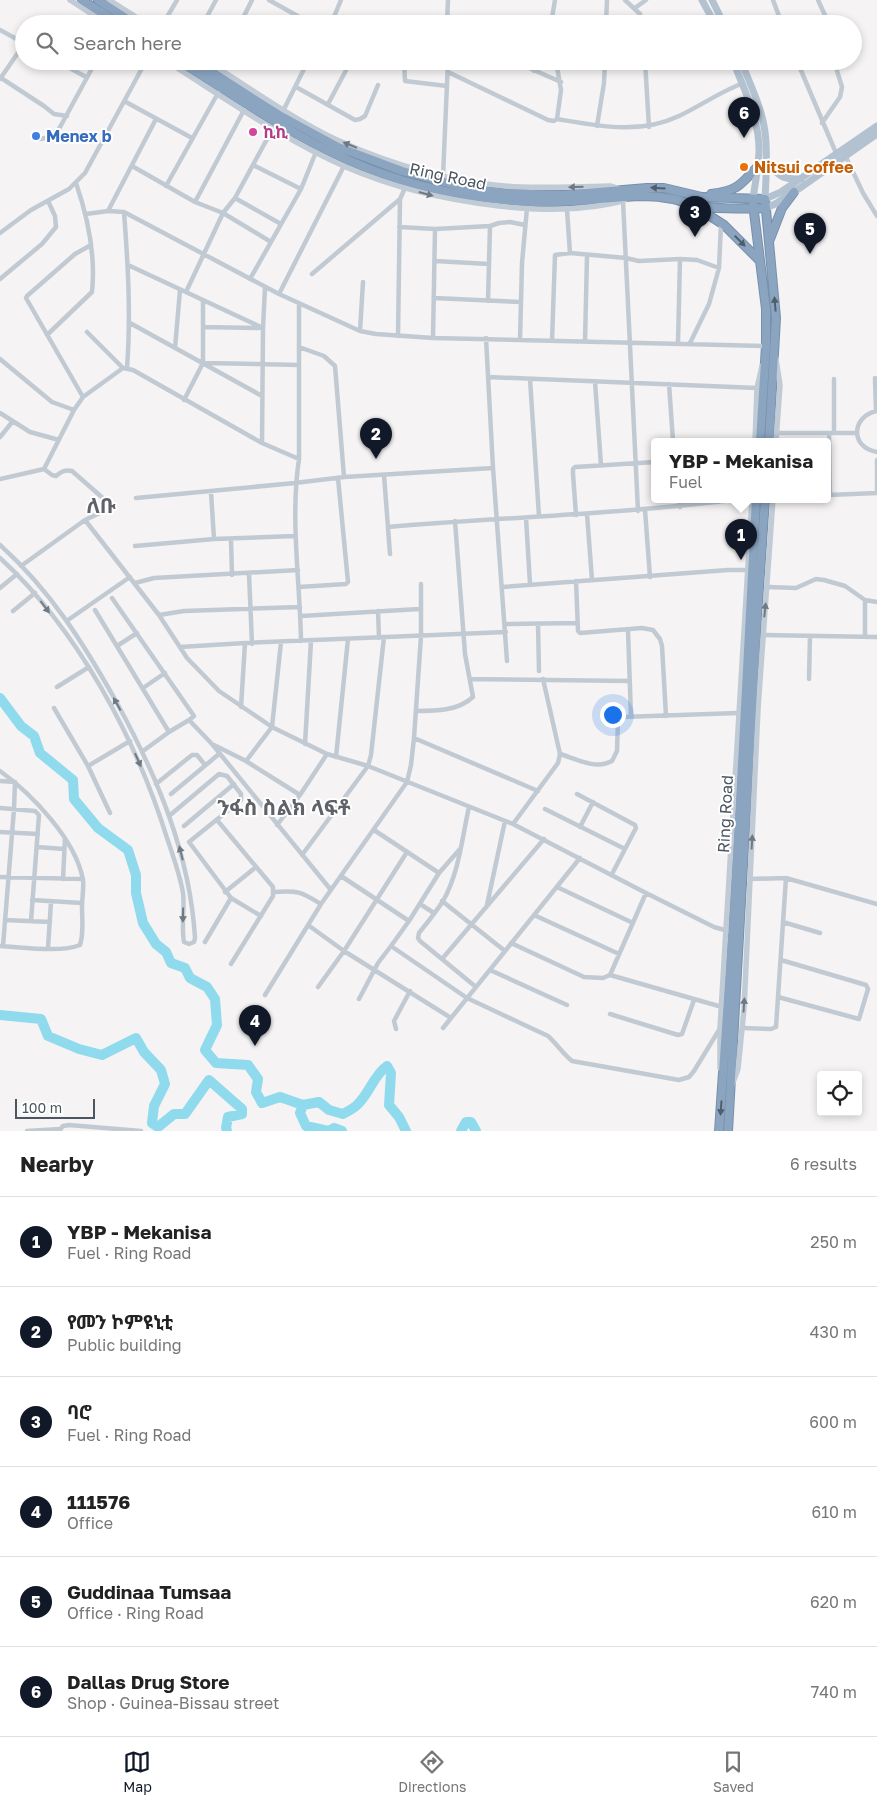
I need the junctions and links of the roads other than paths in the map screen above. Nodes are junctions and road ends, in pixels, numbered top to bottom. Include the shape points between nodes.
1 (70, 0) edge
2 (82, 0) edge
3 (98, 0) edge
4 (110, 0) edge
5 (177, 0) edge
6 (216, 0) edge
7 (252, 0) edge
8 (268, 0) edge
9 (341, 0) edge
10 (448, 0) edge
11 (555, 0) edge
12 (607, 0) edge
13 (625, 0) edge
14 (646, 0) edge
15 (702, 0) edge
16 (712, 0) edge
17 (773, 0) edge
18 (818, 0) edge
19 (636, 8) junction
20 (93, 15) edge
21 (106, 15) edge
22 (121, 15) edge
23 (133, 15) edge
24 (168, 15) edge
25 (208, 15) edge
26 (244, 15) edge
27 (296, 15) edge
28 (335, 15) edge
29 (448, 15) edge
30 (552, 15) edge
31 (606, 15) edge
32 (640, 15) edge
33 (710, 15) edge
34 (720, 15) edge
35 (779, 15) edge
36 (826, 15) edge
37 (0, 30) edge
38 (15, 38) edge
39 (15, 56) edge
40 (73, 70) edge
41 (90, 70) edge
42 (141, 70) edge
43 (181, 70) edge
44 (194, 70) edge
45 (208, 70) edge
46 (227, 70) edge
47 (303, 70) edge
48 (346, 70) edge
49 (404, 70) edge
50 (558, 70) edge
51 (605, 70) edge
52 (646, 70) edge
53 (737, 70) edge
54 (744, 70) edge
55 (801, 70) edge
56 (837, 70) edge
57 (534, 71) edge
58 (448, 72) joint
59 (86, 77) junction
60 (0, 78) edge
61 (561, 82) junction
62 (742, 84) junction
63 (378, 85) dead end
64 (447, 86) junction
65 (296, 87) junction
66 (218, 93) junction
67 (124, 101) junction
68 (328, 104) junction
69 (284, 109) junction
70 (244, 110) junction
71 (67, 116) junction
72 (156, 119) junction
73 (557, 119) junction
74 (822, 123) junction
75 (597, 126) junction
76 (877, 126) edge
77 (650, 127) junction
78 (273, 128) junction
79 (877, 134) edge
80 (192, 138) junction
81 (40, 140) dead end
82 (316, 152) junction
83 (841, 153) junction
84 (766, 161) junction
85 (253, 165) junction
86 (132, 166) junction
87 (344, 166) junction
88 (758, 166) junction
89 (443, 176) junction
90 (801, 178) junction
91 (76, 183) junction
92 (166, 186) junction
93 (405, 188) junction
94 (301, 189) junction
95 (794, 192) junction
96 (691, 194) junction
97 (625, 196) junction
98 (235, 198) junction
99 (400, 199) junction
100 (753, 199) junction
101 (765, 199) junction
102 (48, 201) junction
103 (195, 202) junction
104 (691, 205) junction
105 (527, 208) junction
106 (766, 208) junction
107 (753, 209) junction
108 (567, 210) junction
109 (108, 211) junction
110 (124, 212) junction
111 (86, 214) junction
112 (223, 214) junction
113 (877, 216) edge
114 (281, 224) junction
115 (721, 224) junction
116 (525, 225) junction
117 (490, 226) junction
118 (399, 227) junction
119 (435, 229) junction
120 (0, 233) edge
121 (271, 242) junction
122 (769, 243) junction
123 (91, 245) junction
124 (570, 253) junction
125 (204, 254) junction
126 (587, 256) junction
127 (626, 258) junction
128 (680, 259) junction
129 (759, 260) junction
130 (435, 261) junction
131 (489, 264) junction
132 (128, 265) junction
133 (719, 268) junction
134 (312, 274) dead end
135 (0, 279) edge
136 (250, 279) junction
137 (363, 282) dead end
138 (265, 287) junction
139 (180, 290) junction
140 (186, 292) junction
141 (279, 294) junction
142 (434, 298) junction
143 (203, 301) junction
144 (488, 301) junction
145 (521, 302) junction
146 (299, 303) junction
147 (130, 323) junction
148 (203, 327) junction
149 (263, 328) junction
150 (360, 330) junction
151 (87, 332) dead end
152 (46, 335) junction
153 (398, 336) junction
154 (433, 338) junction
155 (486, 338) junction
156 (520, 340) junction
157 (552, 341) junction
158 (584, 342) junction
159 (630, 343) junction
160 (678, 343) junction
161 (690, 343) junction
162 (766, 346) junction
163 (299, 347) junction
164 (175, 348) junction
165 (775, 353) junction
166 (765, 357) junction
167 (0, 359) edge
168 (203, 363) junction
169 (262, 363) junction
170 (299, 365) junction
171 (125, 368) junction
172 (488, 377) junction
173 (875, 378) dead end
174 (530, 379) junction
175 (834, 379) dead end
176 (595, 382) junction
177 (632, 382) junction
178 (669, 384) junction
179 (757, 388) junction
180 (262, 396) junction
181 (83, 397) junction
182 (184, 400) junction
183 (74, 410) junction
184 (877, 410) edge
185 (0, 413) edge
186 (13, 421) junction
187 (776, 433) junction
188 (831, 433) junction
189 (856, 433) junction
190 (0, 437) edge
191 (673, 438) edge
192 (755, 438) edge
193 (760, 438) edge
194 (769, 438) edge
195 (776, 438) edge
196 (831, 438) edge
197 (59, 440) junction
198 (262, 443) junction
199 (877, 452) edge
200 (299, 459) junction
201 (877, 460) edge
202 (651, 462) edge
203 (636, 463) junction
204 (601, 465) junction
205 (493, 468) junction
206 (44, 469) junction
207 (384, 475) junction
208 (0, 478) edge
209 (341, 478) junction
210 (295, 484) junction
211 (211, 492) junction
212 (877, 493) edge
213 (831, 495) edge
214 (136, 498) dead end
215 (680, 503) edge
216 (710, 503) edge
217 (753, 503) edge
218 (753, 503) edge
219 (765, 503) edge
220 (774, 503) edge
221 (680, 507) junction
222 (638, 510) junction
223 (644, 510) junction
224 (587, 514) junction
225 (576, 515) junction
226 (539, 516) junction
227 (497, 518) junction
228 (526, 518) junction
229 (85, 520) junction
230 (455, 521) junction
231 (388, 527) junction
232 (296, 536) junction
233 (214, 539) junction
234 (231, 540) junction
235 (0, 545) edge
236 (135, 546) dead end
237 (390, 554) dead end
238 (0, 558) edge
239 (21, 566) junction
240 (298, 570) junction
241 (748, 570) junction
242 (17, 574) junction
243 (249, 574) junction
244 (232, 575) junction
245 (130, 577) junction
246 (650, 577) junction
247 (592, 580) junction
248 (576, 581) junction
249 (135, 583) junction
250 (421, 584) dead end
251 (530, 584) junction
252 (299, 587) junction
253 (502, 587) junction
254 (768, 587) junction
255 (0, 588) edge
256 (35, 593) junction
257 (112, 598) dead end
258 (865, 600) junction
259 (877, 602) edge
260 (300, 607) junction
261 (250, 608) junction
262 (419, 609) junction
263 (95, 610) dead end
264 (13, 611) dead end
265 (378, 611) junction
266 (160, 615) junction
267 (301, 616) junction
268 (68, 620) junction
269 (577, 623) junction
270 (506, 624) junction
271 (538, 624) junction
272 (628, 630) junction
273 (506, 632) junction
274 (138, 633) junction
275 (464, 634) junction
276 (763, 634) junction
277 (420, 636) junction
278 (810, 636) junction
279 (865, 637) junction
280 (877, 637) edge
281 (381, 638) junction
282 (348, 639) junction
283 (311, 641) junction
284 (281, 642) junction
285 (301, 642) junction
286 (245, 643) junction
287 (252, 644) junction
288 (117, 646) junction
289 (180, 647) junction
290 (507, 661) dead end
291 (89, 666) junction
292 (539, 671) dead end
293 (165, 673) junction
294 (470, 679) junction
295 (543, 679) junction
296 (809, 679) dead end
297 (630, 680) junction
298 (58, 688) dead end
299 (143, 688) junction
300 (241, 707) junction
301 (54, 708) dead end
302 (416, 710) junction
303 (738, 713) junction
304 (666, 716) junction
305 (631, 717) junction
306 (188, 720) junction
307 (272, 728) junction
308 (170, 732) junction
309 (135, 737) junction
310 (414, 738) junction
311 (129, 741) junction
312 (212, 744) junction
313 (305, 744) junction
314 (143, 751) junction
315 (219, 754) junction
316 (327, 754) junction
317 (560, 754) junction
318 (336, 757) junction
319 (246, 761) junction
320 (205, 765) junction
321 (88, 766) junction
322 (368, 766) junction
323 (0, 771) edge
324 (0, 781) edge
325 (15, 782) junction
326 (407, 782) junction
327 (156, 784) junction
328 (234, 784) junction
329 (538, 791) junction
330 (171, 794) dead end
331 (576, 794) dead end
332 (300, 795) junction
333 (593, 802) junction
334 (469, 807) junction
335 (0, 808) edge
336 (14, 809) junction
337 (545, 809) dead end
338 (38, 810) junction
339 (110, 812) dead end
340 (170, 816) junction
341 (217, 820) junction
342 (505, 821) junction
343 (513, 824) junction
344 (277, 825) junction
345 (184, 826) dead end
346 (580, 827) junction
347 (374, 830) junction
348 (0, 832) edge
349 (12, 833) junction
350 (38, 834) junction
351 (65, 836) junction
352 (544, 839) junction
353 (37, 847) junction
354 (64, 849) junction
355 (460, 849) junction
356 (625, 849) junction
357 (406, 852) junction
358 (302, 855) junction
359 (580, 858) junction
360 (256, 867) junction
361 (439, 873) junction
362 (612, 874) junction
363 (341, 876) junction
364 (0, 877) edge
365 (9, 877) junction
366 (34, 878) junction
367 (786, 878) junction
368 (63, 879) junction
369 (750, 879) junction
370 (83, 880) junction
371 (556, 887) junction
372 (331, 890) junction
373 (225, 892) junction
374 (274, 892) junction
375 (646, 894) junction
376 (231, 898) junction
377 (0, 900) edge
378 (7, 900) junction
379 (32, 900) junction
380 (376, 900) junction
381 (52, 902) junction
382 (442, 902) junction
383 (82, 903) junction
384 (321, 904) junction
385 (420, 904) junction
386 (877, 904) edge
387 (486, 907) junction
388 (434, 913) junction
389 (534, 915) junction
390 (261, 916) junction
391 (6, 920) junction
392 (31, 921) junction
393 (50, 922) junction
394 (409, 922) junction
395 (783, 922) junction
396 (633, 923) junction
397 (471, 924) junction
398 (308, 925) junction
399 (736, 931) junction
400 (820, 933) dead end
401 (205, 942) dead end
402 (512, 943) junction
403 (2, 946) edge
404 (391, 946) junction
405 (48, 948) junction
406 (344, 950) junction
407 (505, 951) junction
408 (619, 954) junction
409 (442, 959) junction
410 (780, 960) junction
411 (232, 964) dead end
412 (375, 970) junction
413 (490, 970) junction
414 (610, 975) junction
415 (318, 987) dead end
416 (476, 987) junction
417 (410, 991) junction
418 (265, 995) dead end
419 (778, 997) junction
420 (467, 998) junction
421 (359, 999) dead end
422 (694, 1000) junction
423 (566, 1006) dead end
424 (722, 1008) junction
425 (610, 1014) dead end
426 (451, 1018) junction
427 (442, 1028) dead end
428 (720, 1028) junction
429 (742, 1028) junction
430 (396, 1029) dead end
431 (722, 1084) junction
432 (731, 1087) junction
433 (59, 1130) edge
434 (27, 1131) edge
435 (140, 1131) edge
436 (719, 1131) edge
437 (728, 1131) edge

1 - 20 street
2 - 21 highway
3 - 22 highway
4 - 23 street
5 - 24 street
6 - 25 street
7 - 26 street
8 - 27 street
9 - 28 street
10 - 29 street
11 - 30 street
12 - 31 street
13 - 19 street
14 - 19 street
15 - 33 main road
16 - 34 main road
17 - 35 street
18 - 36 street
19 - 32 street
37 - 38 street
39 - 60 street
40 - 59 street
41 - 59 street
42 - 67 street
43 - 66 street
44 - 97 highway, Ring Road via 338,156 400,179 445,191 508,201 575,202
45 - 97 highway, Ring Road via 317,136 402,172 502,193
46 - 69 street
47 - 65 street
48 - 68 street
49 - 64 street via 405,81
50 - 61 street
51 - 75 street
52 - 77 street
53 - 62 main road
54 - 84 main road via 764,123
55 - 74 street
56 - 74 street via 842,87 840,97
57 - 61 street
58 - 64 street
58 - 73 street via 548,120
59 - 71 street
60 - 71 street via 54,114
61 - 73 street
62 - 77 street
62 - 88 main road via 757,130
63 - 68 street via 365,116 360,119 355,120
64 - 89 street
65 - 68 street
65 - 69 street
66 - 70 street
66 - 80 street
67 - 72 street
67 - 91 street via 94,158
89 -> 69 street via 402,165 336,140
70 - 78 street
70 - 103 street
71 - 81 street via 54,134
72 - 80 street
72 - 86 street
73 - 75 street
74 - 83 street
75 - 77 street
76 - 83 main road
78 - 82 street
78 - 85 street
79 - 83 main road
80 - 92 street
82 - 87 street
82 - 94 street
83 - 90 main road
83 - 95 main road
83 - 113 street
84 - 90 main road via 778,175
84 - 101 main road
85 - 94 street
85 - 98 street
86 - 92 street
86 - 109 street
87 - 93 street
87 - 141 street
88 - 96 highway via 742,184 730,191
88 - 100 main road
97 -> 89 street via 611,186 518,187
90 - 101 main road
91 - 102 street
91 - 111 street
92 - 103 street
93 - 99 street
93 -> 105 street via 475,203
94 - 114 street
95 - 106 main road
95 - 122 highway via 782,208
96 -> 97 highway, Ring Road via 664,188
96 - 100 highway, Ring Road
97 - 104 highway, Ring Road via 661,198
97 - 108 street
97 - 127 street
98 - 112 street
98 - 114 street
99 - 118 street
99 - 134 street
100 - 101 highway, Ring Road
100 - 107 highway
101 - 106 highway
102 - 120 street
102 - 135 street via 56,227 42,244
103 - 112 street
104 - 107 highway, Ring Road
104 - 115 highway
105 - 108 street
105 - 116 street
106 - 107 highway, Ring Road
106 - 122 highway
107 - 129 highway
108 - 124 street
109 - 110 street
109 - 111 street
110 - 125 street
110 - 132 street
111 - 123 street
112 - 121 street
112 - 125 street
114 - 121 street
115 -> 129 highway
115 - 133 street
116 - 117 street via 510,222
116 - 145 street
117 - 119 street
117 - 131 street
118 - 119 street
118 - 153 street
119 - 130 street
121 - 136 street
165 -> 122 highway via 776,318
123 - 152 street via 92,292
123 - 152 street via 75,254 27,296
124 - 126 street
124 - 157 street via 555,255
125 - 136 street
125 - 140 street
126 - 127 street
126 - 158 street
127 - 128 street via 639,262
127 - 159 street
128 - 133 street via 696,260
128 - 160 street
129 - 162 highway via 766,309
130 - 131 street
130 - 142 street
131 - 144 street
132 - 139 street
132 - 147 street
133 - 161 street via 709,304
136 - 138 street
137 - 150 street
138 - 141 street
138 - 149 street
139 - 140 street
139 - 164 street
140 - 143 street
141 - 146 street
142 - 144 street
142 - 154 street
143 - 148 street
143 - 149 street
144 - 145 street
145 - 156 street
146 - 150 street
146 - 163 street
147 - 164 street
147 - 171 street
148 - 149 street
148 - 168 street
149 - 169 street
150 - 153 street
151 - 171 street
152 - 181 street
153 - 154 street
154 - 155 street
155 - 156 street
155 - 172 street
156 - 157 street
157 - 158 street
158 - 159 street
159 - 160 street
159 - 177 street
160 - 161 street
161 - 162 street
162 - 166 highway
163 - 170 street
163 - 209 street via 324,356 334,366
164 - 168 street
165 - 187 street via 780,385
165 - 194 highway
166 - 179 street
166 - 193 highway
167 - 183 street via 52,402
168 - 169 street
168 - 180 street
168 - 182 street
169 - 170 street
169 - 180 street
170 - 200 street
171 - 181 street
171 - 182 street
172 - 174 street
172 - 205 street
173 - 184 street
174 - 176 street
174 - 226 street
175 - 188 street
176 - 177 street
176 - 204 street
177 - 178 street
177 - 203 street
178 - 179 street
178 - 191 street
179 - 192 street
180 - 198 street
181 - 183 street
182 - 198 street
183 - 197 street
184 - 189 street via 865,415
185 - 186 street
186 - 190 street
186 - 197 street via 30,432
187 - 188 street
187 - 195 street
188 - 189 street
188 - 196 street
189 - 199 street via 865,448
197 - 206 street
198 - 200 street
200 - 210 street
201 - 212 street
202 - 203 street
203 - 204 street
203 - 222 street
204 - 225 street via 573,469
205 - 207 street
205 - 227 street
206 - 208 street
206 - 229 street via 56,476 72,471 104,499 106,510
207 - 209 street
207 - 231 street
209 - 210 street
209 - 252 street via 348,582
210 - 211 street
210 - 232 street
211 - 214 street
211 - 233 street
212 - 213 street
215 - 221 street
216 - 221 street
217 - 399 highway, Ring Road
218 - 241 street
219 - 399 highway, Ring Road
220 - 254 street
221 - 223 street
222 - 223 street
222 - 224 street
223 - 246 street
224 - 225 street
224 - 247 street
225 - 226 street
226 - 228 street
227 - 228 street
227 - 230 street
227 - 253 street
228 - 251 street
229 - 239 street
229 - 245 street
230 - 231 street
230 - 275 street
231 - 237 street
232 - 234 street
232 - 240 street
233 - 234 street
233 - 236 street
234 - 244 street
235 - 239 street
238 - 242 street
239 - 268 street
240 - 243 street
240 - 252 street
241 - 246 street
241 - 303 street
242 - 255 street
242 - 256 street
243 - 244 street
243 - 261 street
244 - 249 street via 154,578
245 - 249 street
245 - 268 street
246 - 247 street
247 - 248 street
248 - 251 street
248 - 269 street
249 - 266 street
250 - 262 street
251 - 253 street
252 - 260 street
253 - 270 street
254 - 258 street via 796,588 816,579 824,580 845,586
276 -> 254 street
256 - 264 street
256 -> 291 street
257 - 274 street
258 - 259 street
258 - 279 street
260 - 261 street
260 - 267 street
261 - 266 street
261 - 287 street
262 - 265 street
262 - 277 street
263 - 288 street
265 - 267 street
265 - 281 street
266 - 289 street
267 - 285 street
309 -> 268 street
269 - 271 street
269 - 272 street via 578,631 584,634
270 - 271 street
270 - 273 street
271 - 292 street
272 - 297 street
272 - 304 street via 648,628 660,639
273 - 275 street
273 - 290 street
274 - 288 street
274 - 293 street
275 - 277 street
275 - 294 street
276 - 278 street
369 -> 276 street
277 - 281 street
277 - 302 street
278 - 279 street
278 - 296 street
279 - 280 street
281 - 282 street
281 - 322 street
282 - 283 street
282 - 318 street
283 - 285 street
283 - 313 street
284 - 285 street
284 - 287 street
284 - 307 street
286 - 287 street
286 - 289 street
286 - 300 street
288 - 299 street
289 - 300 street via 219,691
291 - 298 street
291 - 311 street
293 - 299 street
293 - 306 street via 194,716
294 - 295 street
294 - 302 street via 472,699 443,710
295 - 297 street
295 - 317 street
297 - 305 street
299 - 308 street
300 - 307 street
301 - 321 street
302 - 310 street
303 - 304 street
303 - 399 street
304 - 305 street
305 - 317 street via 619,718 617,751 608,763 596,765
306 - 308 street
306 - 312 street
307 - 313 street
307 - 319 street
308 - 314 street
309 - 311 street
309 - 314 street
310 - 326 street
310 - 329 street
311 - 321 street
311 -> 340 street via 171,849 182,892 182,934 184,942 189,944 195,938 194,913
312 - 315 street
312 - 319 street
313 - 316 street
314 - 327 street
315 - 320 street
315 - 344 street
316 - 318 street
316 - 332 street
317 - 329 street via 558,763
318 - 322 street
319 - 332 street
320 - 327 street via 197,755 192,755
320 - 330 street
321 - 339 street
322 - 326 street
322 - 358 street
323 - 325 street
324 - 325 street
325 - 336 street
325 - 338 street
326 - 334 street
326 - 347 street
327 - 340 street
328 - 340 street via 220,774
328 - 341 street via 242,794 241,800
328 - 345 street
329 - 343 street
331 - 333 street
332 - 344 street
333 - 346 street
333 - 356 street via 635,824
334 - 342 street
334 - 355 street
335 - 336 street
336 - 338 street
336 - 349 street
337 - 346 street
338 - 350 street
338 - 351 street
341 - 360 street
341 - 373 street via 188,842
342 - 343 street
342 - 387 street
343 - 352 street
344 - 358 street
346 - 356 street
347 - 357 street
347 - 363 street
348 - 349 street
349 - 350 street
349 - 365 street
350 - 353 street
351 - 354 street
351 - 370 street
352 - 359 street
352 - 387 street
353 - 354 street
353 - 366 street
354 - 368 street
355 - 361 street
355 - 382 street
356 - 362 street
357 - 361 street
357 - 380 street
358 - 372 street
359 - 362 street
359 - 371 street
360 - 373 street
360 - 374 street
361 - 385 street
362 - 375 street
363 - 372 street
363 - 380 street
364 - 365 street
365 - 366 street
365 - 378 street
366 - 368 street
366 - 379 street
367 - 369 street
367 - 386 street
367 - 395 street
368 - 370 street
369 - 399 street
370 - 383 street
371 - 389 street
371 - 396 street
372 - 384 street
373 - 376 street
374 - 384 street via 293,890
374 - 390 street
375 - 396 street
375 - 399 street via 714,927
376 - 390 street
376 - 401 street
377 - 378 street
378 - 391 street
379 - 381 street
379 - 392 street
380 - 394 street
380 - 406 street
381 - 383 street
381 - 393 street
382 - 388 street
382 - 397 street
383 - 405 street via 80,945
384 - 398 street
385 - 388 street
385 - 394 street
387 - 397 street
388 - 409 street via 418,938
389 - 402 street
389 - 408 street
390 - 411 street
391 - 392 street
391 - 403 street
392 - 393 street
393 - 405 street
394 - 404 street
395 - 400 street
395 - 410 street
396 - 408 street
397 - 407 street
397 - 409 street
398 - 406 street
398 - 418 street
399 - 424 street
429 -> 399 street
399 - 431 highway, Ring Road
399 - 432 highway, Ring Road
402 - 407 street
402 - 414 street via 584,977
403 - 405 street
404 - 412 street
404 - 420 street
406 - 412 street
406 - 415 street
407 - 413 street
408 - 414 street
409 - 416 street
410 - 419 street
410 - 419 street via 866,985 868,989 858,1019
412 - 417 street
412 - 421 street
413 - 416 street
413 - 423 street
414 - 422 street
416 - 420 street
417 - 426 street
417 - 430 street via 394,1021
419 - 429 street via 774,1028
420 - 426 street
420 - 428 street via 548,1036 572,1061 679,1080 689,1077 694,1071
422 - 424 street
422 - 425 street via 682,1034 678,1035
424 - 428 street
426 - 427 street
428 - 431 street
429 - 432 street via 736,1076
431 -> 436 highway, Ring Road
432 - 437 highway, Ring Road
433 - 434 street
433 - 435 street via 69,1125

